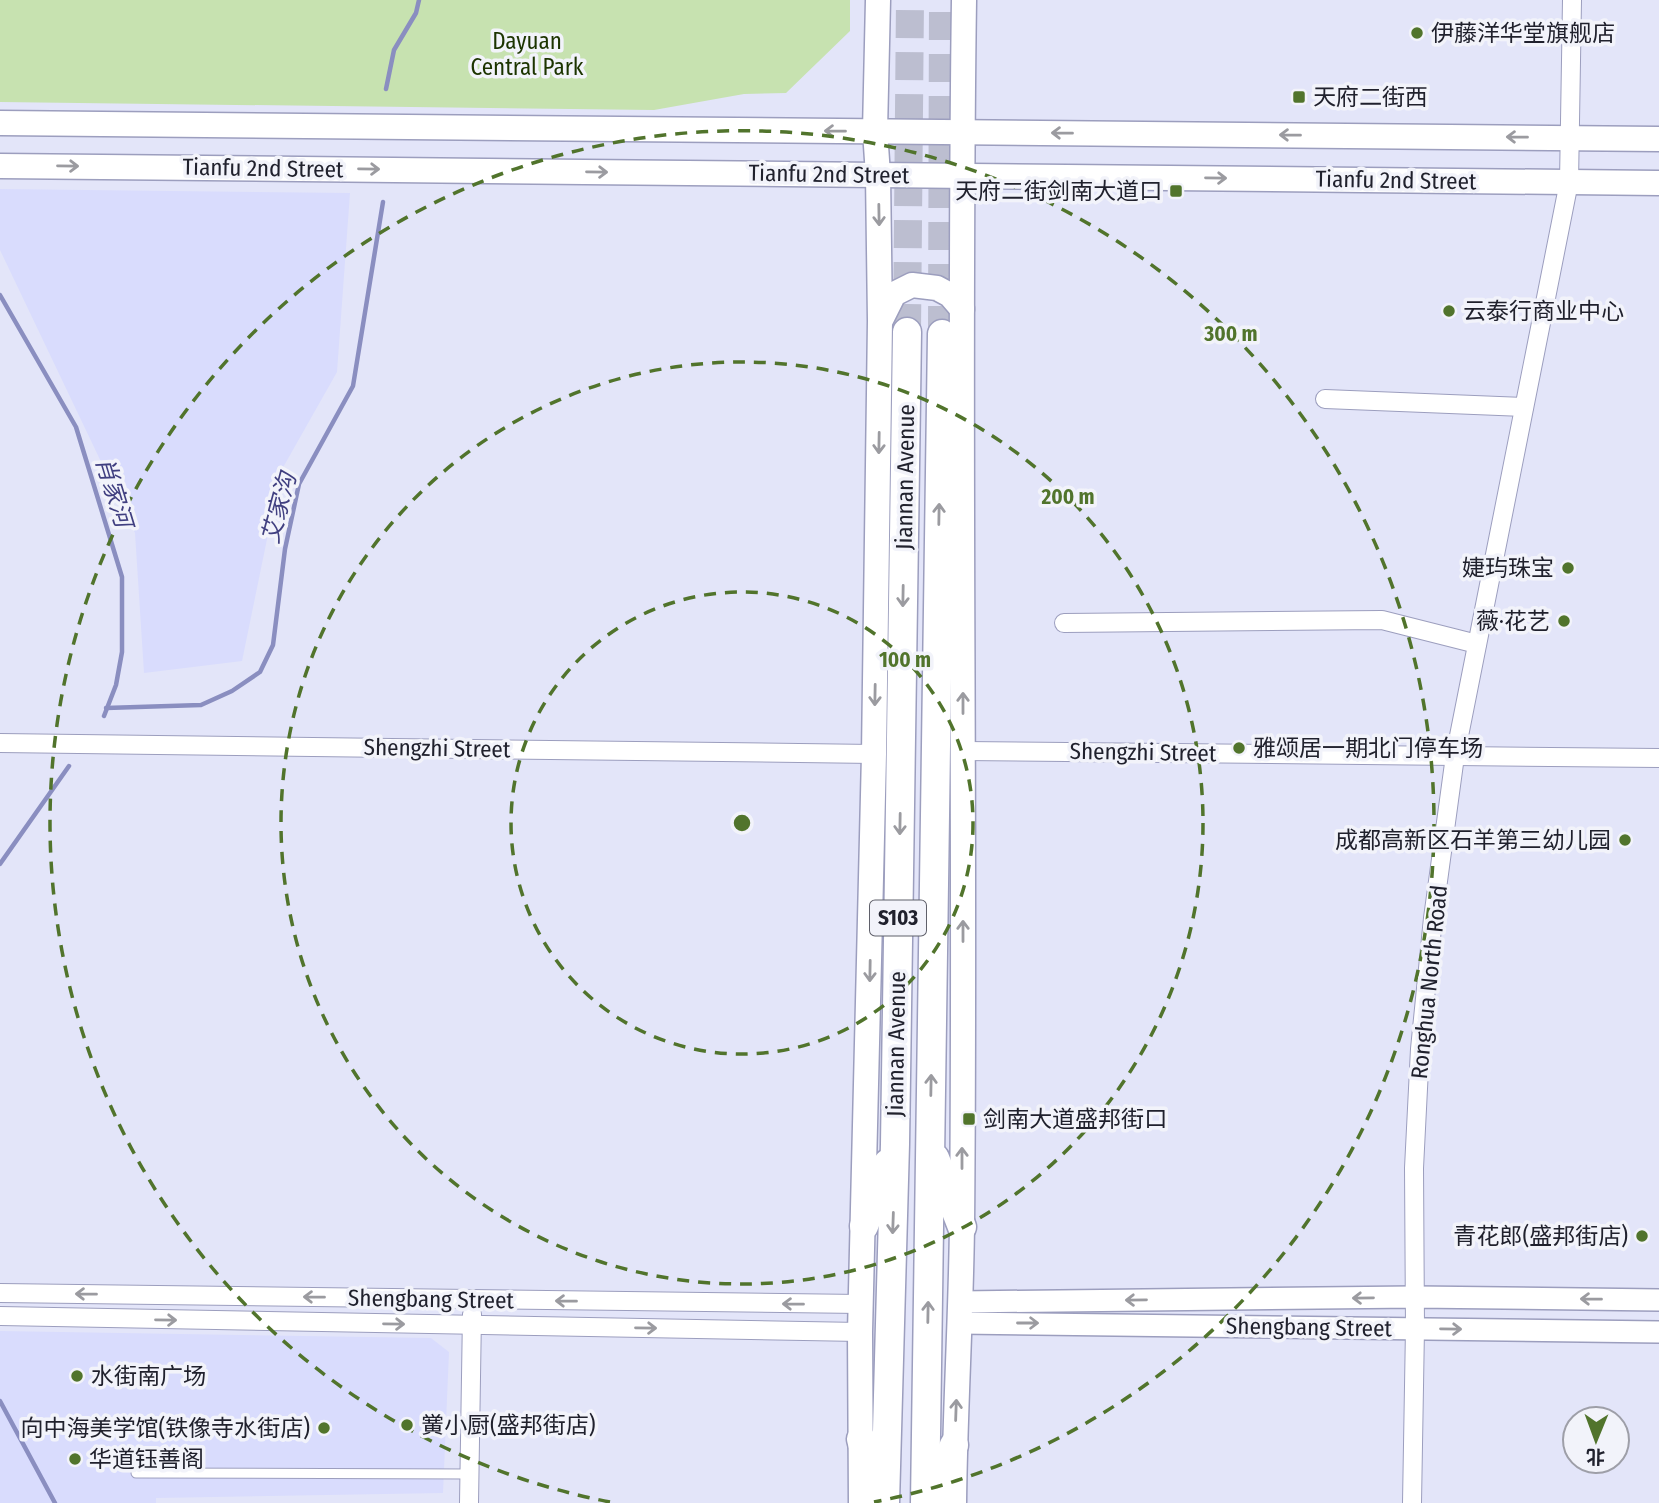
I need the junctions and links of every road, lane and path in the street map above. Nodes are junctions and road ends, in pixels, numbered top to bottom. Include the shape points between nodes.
1 (878, 0) edge
2 (964, 0) edge
3 (1572, 0) edge
4 (0, 123) edge
5 (875, 131) junction
6 (962, 132) junction
7 (1570, 138) junction
8 (1659, 139) edge
9 (0, 166) edge
10 (878, 175) junction
11 (960, 176) junction
12 (1569, 182) junction
13 (1659, 183) edge
14 (962, 309) junction
15 (880, 321) junction
16 (906, 332) tunnel mouth
17 (942, 334) tunnel mouth
18 (1325, 399) dead end
19 (1524, 407) junction
20 (1064, 624) dead end
21 (1477, 644) junction
22 (0, 743) edge
23 (963, 751) junction
24 (874, 754) junction
25 (1455, 756) junction
26 (1659, 758) edge
27 (895, 1144) junction
28 (930, 1144) junction
29 (864, 1226) junction
30 (962, 1227) junction
31 (0, 1293) edge
32 (1415, 1297) junction
33 (472, 1300) junction
34 (1659, 1300) edge
35 (861, 1304) junction
36 (960, 1313) junction
37 (0, 1317) edge
38 (472, 1326) junction
39 (1415, 1328) junction
40 (860, 1332) junction
41 (1659, 1332) edge
42 (861, 1439) junction
43 (954, 1445) junction
44 (136, 1473) dead end
45 (470, 1474) junction
46 (469, 1503) edge
47 (860, 1503) edge
48 (878, 1503) edge
49 (885, 1503) edge
50 (925, 1503) edge
51 (931, 1503) edge
52 (954, 1503) edge
53 (1412, 1503) edge

1 - 5 main road
2 - 6 main road
3 - 7 street, Ronghua North Road
5 -> 4 main road, Tianfu 2nd Street
5 - 6 main road, Tianfu 2nd Street
5 - 10 main road
7 -> 6 main road, Tianfu 2nd Street
6 - 11 main road
7 - 8 main road, Tianfu 2nd Street
7 - 12 street, Ronghua North Road
9 -> 10 main road, Tianfu 2nd Street
10 - 11 main road, Tianfu 2nd Street
10 -> 15 main road
11 -> 12 main road, Tianfu 2nd Street
11 - 14 main road
12 - 13 main road, Tianfu 2nd Street
12 - 19 street, Ronghua North Road
14 - 15 main road via 937,288 912,285 894,294
23 -> 14 main road
15 -> 24 main road
16 -> 27 highway, Jiannan Avenue / S103
28 -> 17 highway, Jiannan Avenue / S103
18 - 19 street
19 - 21 street, Ronghua North Road
20 - 21 street via 1382,620
21 - 25 street, Ronghua North Road
22 - 24 street, Shengzhi Street
23 - 25 street, Shengzhi Street
30 -> 23 main road
24 -> 29 main road
25 - 26 street, Shengzhi Street
25 - 32 street, Ronghua North Road via 1420,1049 1414,1168
27 - 29 highway
27 -> 49 highway, Jiannan Avenue / S103
28 - 30 highway
50 -> 28 highway, Jiannan Avenue / S103
29 - 35 main road
30 - 36 main road
33 -> 31 street, Shengbang Street
34 -> 32 street, Shengbang Street
32 -> 36 street, Shengbang Street
32 - 39 street, Ronghua North Road
35 -> 33 street, Shengbang Street
33 - 38 street
35 - 40 main road
36 -> 39 street, Shengbang Street
43 -> 36 main road
37 -> 38 street, Shengbang Street
38 -> 40 street, Shengbang Street
38 - 45 street
39 -> 41 street, Shengbang Street
39 - 53 street, Ronghua North Road
40 - 42 main road
42 - 47 main road
42 - 48 highway
43 - 51 highway
43 - 52 main road
44 - 45 lane
45 - 46 street

